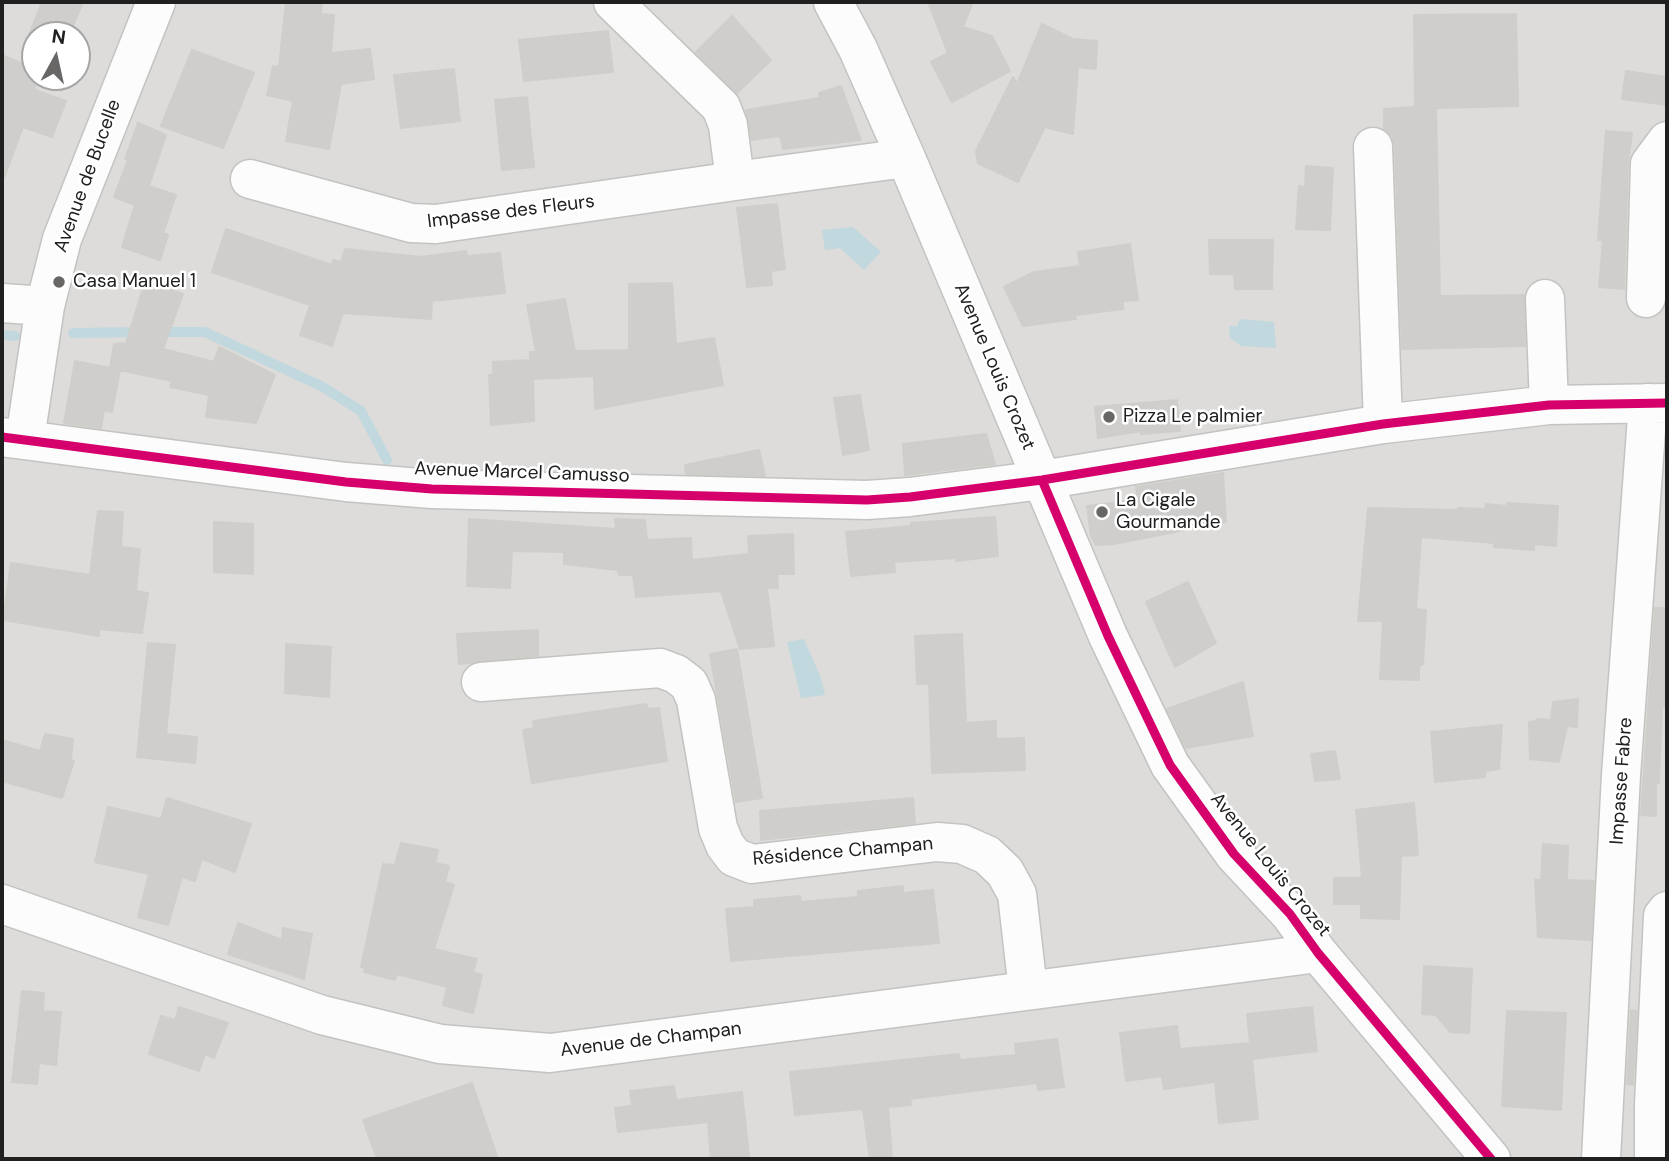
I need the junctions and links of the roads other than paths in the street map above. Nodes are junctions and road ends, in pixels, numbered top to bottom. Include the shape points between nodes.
1 (156, 2) edge
2 (613, 2) edge
3 (833, 2) edge
4 (1667, 141) edge
5 (1373, 146) dead end
6 (906, 159) junction
7 (250, 179) dead end
8 (735, 181) junction
9 (1646, 298) dead end
10 (1545, 299) dead end
11 (2, 303) edge
12 (45, 306) junction
13 (1658, 403) edge
14 (1549, 405) junction
15 (1383, 424) junction
16 (8, 444) edge
17 (1042, 480) junction
18 (481, 682) dead end
19 (2, 904) edge
20 (1667, 911) edge
21 (1318, 953) junction
22 (1028, 990) junction
23 (1658, 1145) edge
24 (1492, 1159) edge
25 (1601, 1159) edge

1 - 12 street, Avenue de Bucelle via 62,239
2 - 8 street via 721,107 728,125
3 - 6 street, Avenue Louis Crozet
4 - 9 street via 1650,164
5 - 15 street
6 - 8 street, Impasse des Fleurs
6 - 17 street, Avenue Louis Crozet
7 - 8 street, Impasse des Fleurs via 411,223 436,224
10 - 14 street
11 - 12 street
12 - 16 street, Avenue de Bucelle
13 - 14 street, Avenue Marcel Camusso
13 - 25 street, Impasse Fabre via 1621,775
14 - 15 street, Avenue Marcel Camusso
15 - 17 street, Avenue Marcel Camusso
16 - 17 street, Avenue Marcel Camusso via 432,489 867,500
17 - 21 street, Avenue Louis Crozet via 1108,636 1170,765 1234,854 1290,914
18 - 22 street, Résidence Champan via 660,668 676,674 689,684 696,700 718,828 734,857 752,864 937,842 962,844 987,855 1005,872 1017,894
19 - 22 street, Avenue de Champan via 321,1015 440,1044 550,1053
20 - 23 street via 1663,916
21 - 22 street, Avenue de Champan
21 - 24 street, Avenue Louis Crozet

